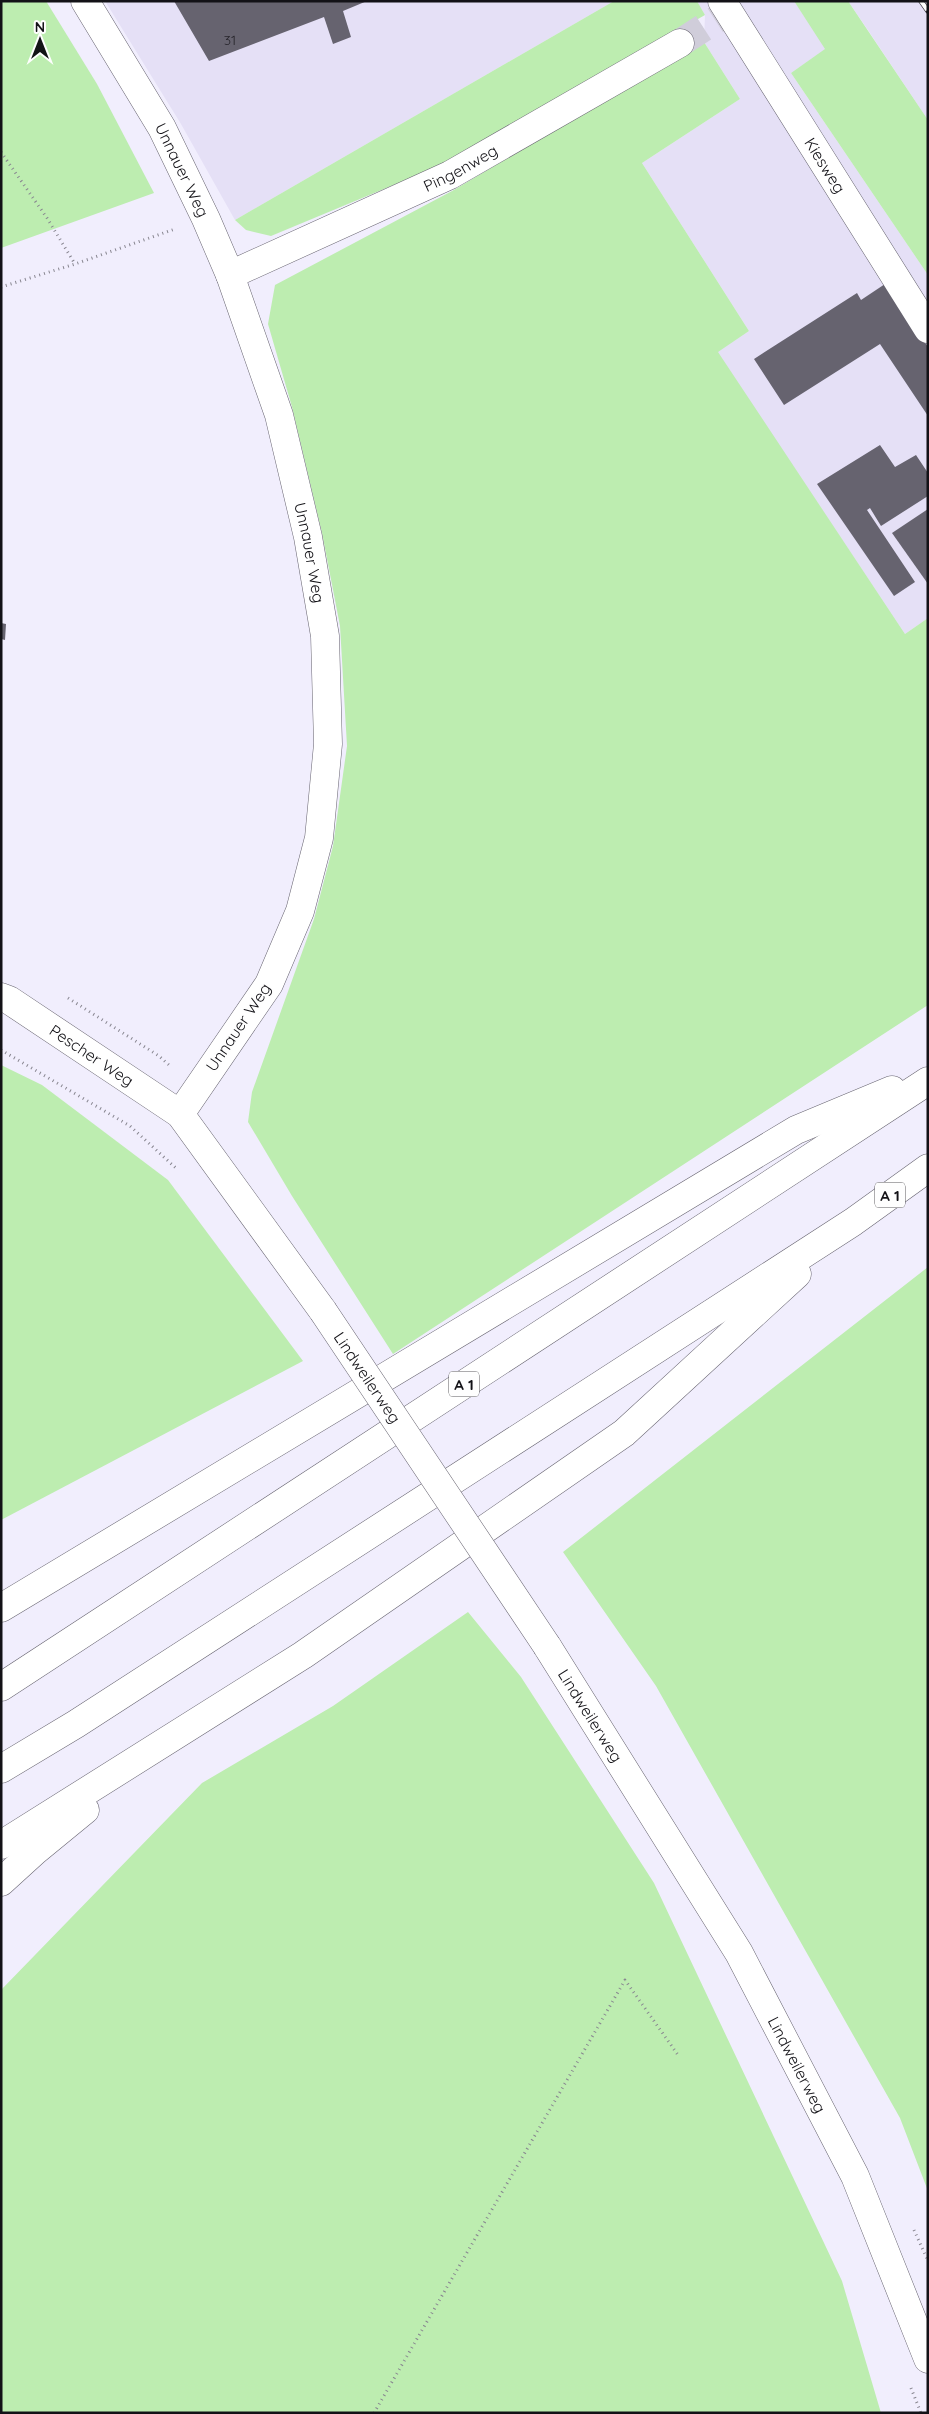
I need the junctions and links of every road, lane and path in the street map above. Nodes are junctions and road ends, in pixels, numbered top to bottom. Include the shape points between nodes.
1 (85, 1) edge
2 (722, 1) edge
3 (680, 43) tunnel mouth
4 (1, 152) edge
5 (206, 219) junction
6 (75, 264) junction
7 (230, 275) junction
8 (1, 287) edge
9 (928, 329) edge
10 (1, 997) edge
11 (1, 1050) edge
12 (928, 1075) edge
13 (928, 1081) edge
14 (180, 1114) junction
15 (928, 1168) edge
16 (184, 1175) dead end
17 (853, 1222) junction
18 (173, 1505) junction
19 (1, 1595) edge
20 (1, 1608) edge
21 (1, 1687) edge
22 (175, 1738) junction
23 (1, 1769) edge
24 (1, 1845) edge
25 (1, 1882) edge
26 (678, 2055) dead end
27 (928, 2359) edge
28 (374, 2413) edge

1 - 5 main road, Unnauer Weg via 162,128
2 - 9 main road, Kiesweg
3 - 7 main road, Pingenweg via 450,175
4 - 6 path
5 - 6 path
5 - 7 main road, Unnauer Weg
6 - 8 path
7 - 14 main road, Unnauer Weg via 279,415 308,537 324,636 328,744 319,838 300,911 269,984
10 - 14 main road, Pescher Weg
11 - 16 path via 130,1126
12 - 18 main road via 796,1130
13 - 21 main road, A 1
14 - 27 main road, Lindweilerweg, bridge via 323,1311 547,1646 739,1953 855,2176
15 - 17 main road, A 1
17 - 22 main road via 624,1433 303,1655
17 - 23 main road, A 1 via 84,1719
18 - 19 main road
18 - 20 main road
22 - 24 main road
22 - 25 main road via 35,1850
26 - 28 path via 625,1980

